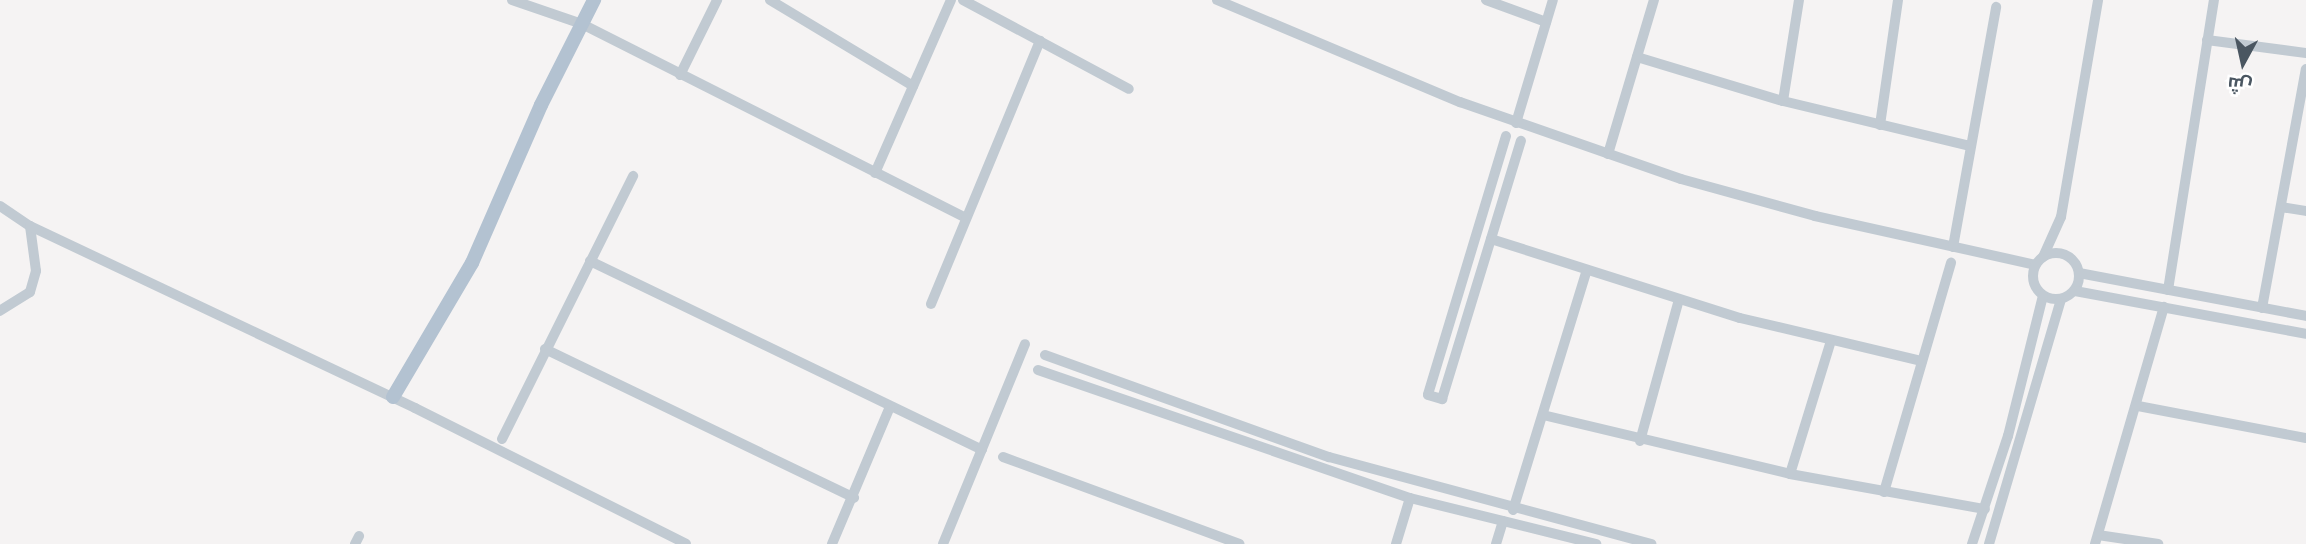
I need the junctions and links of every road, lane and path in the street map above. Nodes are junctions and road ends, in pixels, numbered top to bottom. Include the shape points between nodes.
1 (512, 0) edge
2 (594, 0) edge
3 (717, 0) edge
4 (770, 0) edge
5 (951, 0) edge
6 (962, 0) edge
7 (1217, 0) edge
8 (1486, 0) edge
9 (1553, 0) edge
10 (1654, 0) edge
11 (1799, 0) edge
12 (1898, 0) edge
13 (2098, 0) edge
14 (2214, 0) edge
15 (1996, 7) dead end
16 (1546, 22) junction
17 (582, 24) junction
18 (2207, 40) junction
19 (1040, 41) junction
20 (2306, 53) edge
21 (1637, 57) junction
22 (2306, 69) edge
23 (680, 75) junction
24 (913, 86) junction
25 (1129, 89) dead end
26 (1783, 101) junction
27 (1516, 122) junction
28 (1880, 125) junction
29 (1506, 136) dead end
30 (1521, 141) dead end
31 (1971, 146) junction
32 (1608, 154) junction
33 (876, 173) junction
34 (633, 176) dead end
35 (1491, 184) junction
36 (1507, 188) junction
37 (0, 206) edge
38 (2281, 207) junction
39 (2306, 211) edge
40 (966, 218) junction
41 (30, 226) junction
42 (1491, 239) junction
43 (1953, 247) junction
44 (590, 261) junction
45 (2039, 261) junction
46 (1951, 263) dead end
47 (1587, 270) junction
48 (2079, 273) junction
49 (2132, 283) junction
50 (2075, 290) junction
51 (2168, 290) junction
52 (2043, 296) junction
53 (1679, 299) junction
54 (2061, 299) junction
55 (2144, 303) junction
56 (931, 304) dead end
57 (2164, 307) junction
58 (2262, 308) junction
59 (0, 311) edge
60 (2306, 316) edge
61 (2306, 334) edge
62 (1830, 341) junction
63 (1025, 344) dead end
64 (545, 349) junction
65 (1045, 355) dead end
66 (1922, 361) junction
67 (1038, 370) dead end
68 (1088, 371) junction
69 (1082, 386) junction
70 (393, 397) junction
71 (2138, 406) junction
72 (890, 407) junction
73 (1543, 415) junction
74 (2306, 438) edge
75 (502, 439) dead end
76 (1640, 441) junction
77 (982, 450) junction
78 (1003, 457) dead end
79 (1790, 474) junction
80 (1884, 492) junction
81 (854, 498) junction
82 (1410, 498) junction
83 (1985, 509) junction
84 (1513, 510) junction
85 (1503, 521) junction
86 (2097, 540) edge
87 (686, 544) edge
88 (832, 544) edge
89 (943, 544) edge
90 (1240, 544) edge
91 (1396, 544) edge
92 (1496, 544) edge
93 (1596, 544) edge
94 (1651, 544) edge
95 (1972, 544) edge
96 (1989, 544) edge
97 (2158, 544) edge

1 - 17 street
2 - 17 main road
3 - 23 street
4 - 24 street
5 - 24 street
6 - 19 street
7 - 27 street via 1347,57
8 - 16 street
9 - 16 street
10 - 21 street
11 - 26 street
12 - 28 street
13 - 45 street via 2062,217
14 - 18 street
15 - 31 street
16 - 27 street
17 - 23 street
17 - 70 main road via 472,263
18 - 20 street
18 - 51 street
19 - 25 street
19 - 40 street
21 - 26 street
21 - 32 street
22 - 38 street
23 - 33 street
24 - 33 street
26 - 28 street
27 - 32 street
28 - 31 street
29 - 35 street
30 - 36 street
31 - 43 street
32 - 43 street via 1759,201
33 - 40 street
34 - 44 street
35 - 36 street
35 - 42 street via 1428,395 1442,399
36 - 42 street
37 - 41 street
38 - 39 street
38 - 58 street
40 - 56 street
41 - 59 street via 36,260 33,285 17,304
41 - 70 street
42 - 47 street
43 - 45 street
44 - 64 street
44 - 72 street
45 - 48 street via 2064,254
45 - 52 street via 2033,281
46 - 66 street
47 - 53 street
47 - 73 street
48 - 49 street
48 - 50 street
49 - 51 street
49 - 55 street
50 - 54 street
50 - 55 street
51 - 58 street
52 - 54 street
52 - 83 street
53 - 62 street
53 - 76 street
54 - 96 street
55 - 57 street
57 - 61 street
57 - 71 street
58 - 60 street
62 - 66 street
62 - 79 street
63 - 77 street
64 - 75 street
64 - 81 street
65 - 68 street
66 - 80 street
67 - 69 street
68 - 69 street
68 - 84 street via 1272,438
69 - 82 street
70 - 87 street
71 - 74 street
71 - 86 street
72 - 77 street
72 - 81 street
73 - 76 street
73 - 84 street
76 - 79 street
77 - 89 street
78 - 90 street
79 - 80 street
80 - 83 street
81 - 88 street
82 - 85 street
82 - 91 street
83 - 95 street
84 - 94 street
85 - 92 street
85 - 93 street
86 - 97 street

